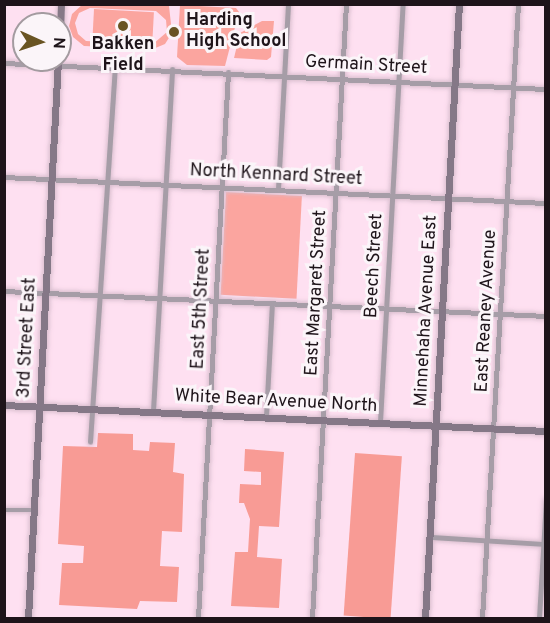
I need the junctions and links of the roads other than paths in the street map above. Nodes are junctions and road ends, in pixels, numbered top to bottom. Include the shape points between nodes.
1 (288, 4) edge
2 (346, 4) edge
3 (403, 4) edge
4 (459, 4) edge
5 (518, 4) edge
6 (72, 64) edge
7 (115, 68) junction
8 (172, 70) junction
9 (58, 72) edge
10 (228, 73) junction
11 (284, 76) junction
12 (342, 78) junction
13 (399, 81) junction
14 (455, 83) junction
15 (513, 87) junction
16 (546, 89) edge
17 (4, 177) edge
18 (52, 179) junction
19 (108, 182) junction
20 (165, 185) junction
21 (222, 187) junction
22 (278, 189) junction
23 (336, 192) junction
24 (393, 195) junction
25 (448, 197) junction
26 (507, 200) junction
27 (546, 203) edge
28 (4, 291) edge
29 (45, 292) junction
30 (101, 295) junction
31 (159, 298) junction
32 (216, 301) junction
33 (272, 304) junction
34 (329, 307) junction
35 (387, 310) junction
36 (442, 312) junction
37 (501, 314) junction
38 (546, 316) edge
39 (4, 405) edge
40 (40, 406) junction
41 (94, 409) junction
42 (153, 411) junction
43 (209, 414) junction
44 (266, 417) junction
45 (323, 419) junction
46 (380, 422) junction
47 (436, 425) junction
48 (494, 428) junction
49 (546, 431) edge
50 (90, 442) dead end
51 (546, 500) edge
52 (4, 510) edge
53 (34, 510) junction
54 (430, 537) junction
55 (486, 541) junction
56 (544, 544) edge
57 (28, 618) edge
58 (198, 618) edge
59 (312, 618) edge
60 (425, 618) edge
61 (482, 618) edge
62 (539, 618) edge

1 - 11 street
2 - 12 street, East Margaret Street
3 - 13 street, Beech Street
4 - 14 main road, Minnehaha Avenue East
5 - 15 street, East Reaney Avenue
6 - 7 street, Germain Street
7 - 8 street, Germain Street
7 - 19 street
8 - 10 street, Germain Street
8 - 20 street
9 - 18 main road, 3rd Street East
10 - 11 street, Germain Street
10 - 21 street, East 5th Street
11 - 12 street, Germain Street
11 - 22 street
12 - 13 street, Germain Street
12 - 23 street, East Margaret Street
13 - 14 street, Germain Street
13 - 24 street, Beech Street
14 - 15 street, Germain Street
14 - 25 main road, Minnehaha Avenue East
15 - 16 street, Germain Street
15 - 26 street, East Reaney Avenue
17 - 18 street, North Kennard Street
18 - 19 street, North Kennard Street
18 - 29 main road, 3rd Street East
19 - 20 street, North Kennard Street
19 - 30 street
20 - 21 street, North Kennard Street
20 - 31 street
21 - 22 street, North Kennard Street
21 - 32 street, East 5th Street
22 - 23 street, North Kennard Street
23 - 24 street, North Kennard Street
23 - 34 street, East Margaret Street
24 - 25 street, North Kennard Street
24 - 35 street, Beech Street
25 - 26 street, North Kennard Street
25 - 36 main road, Minnehaha Avenue East
26 - 27 street, North Kennard Street
26 - 37 street, East Reaney Avenue
28 - 29 street
29 - 30 street
29 - 40 main road, 3rd Street East
30 - 31 street
30 - 41 street
31 - 32 street
31 - 42 street
32 - 33 street
32 - 43 street, East 5th Street
33 - 34 street
33 - 44 street
34 - 35 street
34 - 45 street, East Margaret Street
35 - 36 street
35 - 46 street, Beech Street
36 - 37 street
36 - 47 main road, Minnehaha Avenue East
37 - 38 street
37 - 48 street, East Reaney Avenue
39 - 40 main road, White Bear Avenue North
40 - 41 main road, White Bear Avenue North
40 - 53 main road, 3rd Street East
41 - 42 main road, White Bear Avenue North
41 - 50 street
42 - 43 main road, White Bear Avenue North
43 - 44 main road, White Bear Avenue North
43 - 58 street, East 5th Street
44 - 45 main road, White Bear Avenue North
45 - 46 main road, White Bear Avenue North
45 - 59 street, East Margaret Street
46 - 47 main road, White Bear Avenue North
47 - 48 main road, White Bear Avenue North
47 - 54 main road, Minnehaha Avenue East
48 - 49 main road, White Bear Avenue North
48 - 55 street, East Reaney Avenue
51 - 56 street
52 - 53 street
53 - 57 main road, 3rd Street East
54 - 55 street
54 - 60 main road, Minnehaha Avenue East
55 - 56 street
55 - 61 street, East Reaney Avenue
56 - 62 street

